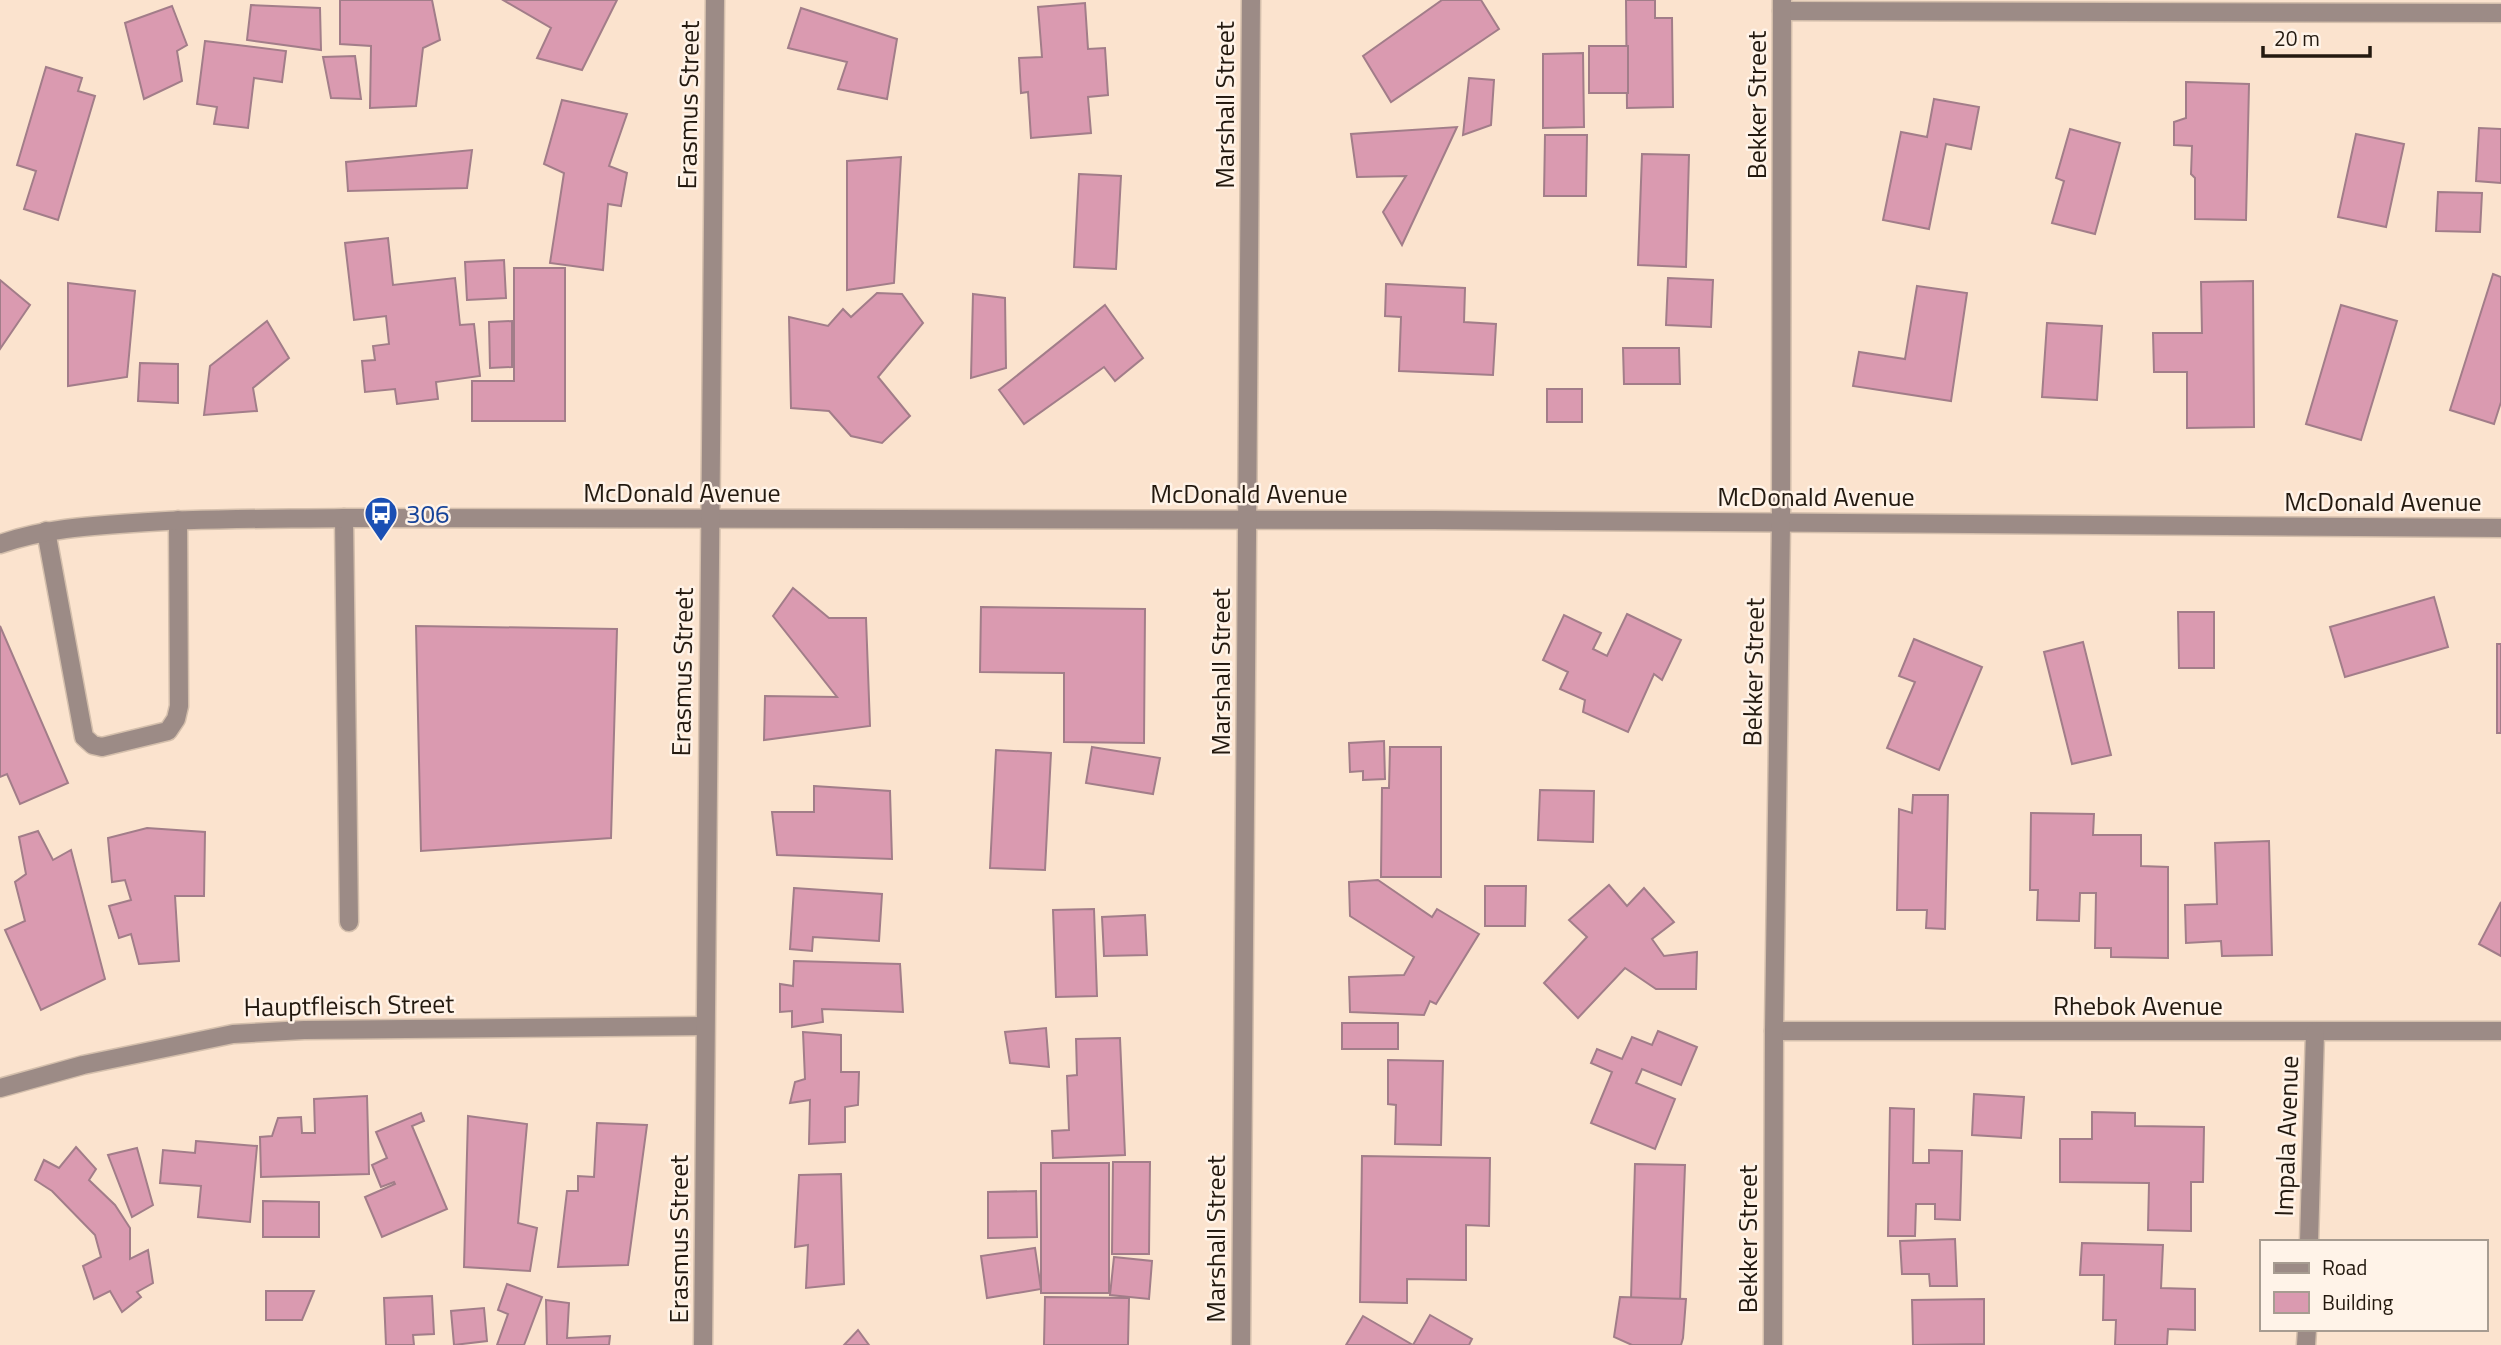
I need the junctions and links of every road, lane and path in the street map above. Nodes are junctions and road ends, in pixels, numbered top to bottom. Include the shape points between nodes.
1 (715, 0) edge
2 (1251, 0) edge
3 (1782, 5) edge
4 (2501, 13) edge
5 (344, 517) junction
6 (710, 518) junction
7 (177, 520) junction
8 (1246, 520) junction
9 (1781, 522) junction
10 (2501, 528) edge
11 (46, 531) junction
12 (0, 544) edge
13 (349, 922) dead end
14 (705, 1026) junction
15 (1774, 1031) junction
16 (2501, 1031) edge
17 (2315, 1032) junction
18 (0, 1088) edge
19 (2309, 1240) edge
20 (704, 1345) edge
21 (1241, 1345) edge
22 (1773, 1345) edge

1 - 6 street, Erasmus Street
2 - 8 street, Marshall Street
3 - 4 street
3 - 9 street, Bekker Street
5 - 6 street, McDonald Avenue
5 - 7 street, McDonald Avenue
5 - 13 street
6 - 8 street, McDonald Avenue
6 - 14 street, Erasmus Street
7 - 11 street, McDonald Avenue
7 - 11 street via 176,719 168,731 102,747 84,737
8 - 9 street, McDonald Avenue
8 - 21 street, Marshall Street
9 - 10 street, McDonald Avenue
9 - 15 street, Bekker Street
11 - 12 street, McDonald Avenue
14 - 18 street, Hauptfleisch Street via 233,1034 83,1065
14 - 20 street, Erasmus Street
15 - 17 street, Rhebok Avenue
15 - 22 street, Bekker Street
16 - 17 street, Rhebok Avenue
17 - 19 street, Impala Avenue

